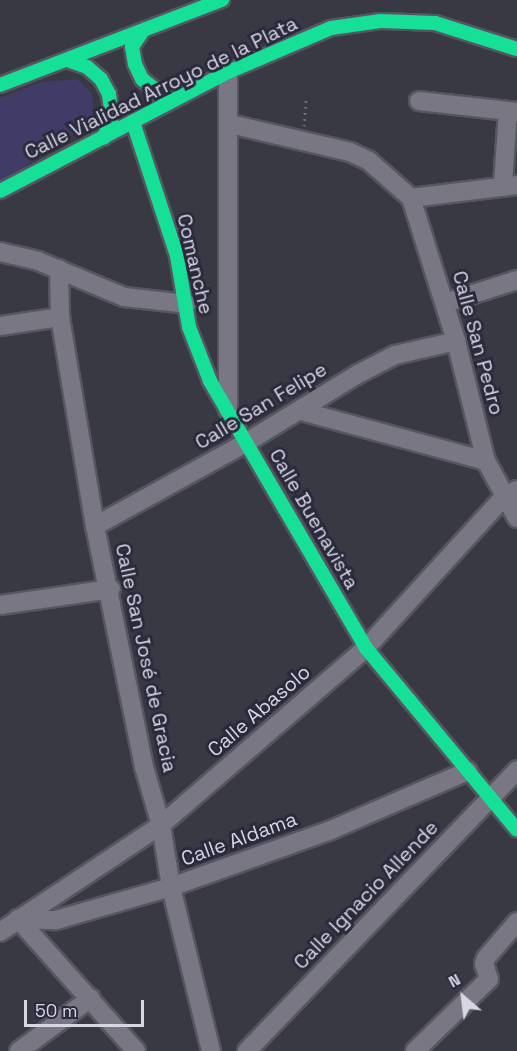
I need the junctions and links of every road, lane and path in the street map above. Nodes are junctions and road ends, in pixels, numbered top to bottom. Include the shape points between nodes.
1 (222, 0) edge
2 (142, 32) junction
3 (517, 49) edge
4 (67, 60) junction
5 (228, 72) junction
6 (0, 85) edge
7 (306, 98) dead end
8 (419, 101) dead end
9 (170, 102) junction
10 (513, 111) edge
11 (133, 122) junction
12 (230, 124) junction
13 (104, 138) junction
14 (304, 141) junction
15 (510, 185) edge
16 (0, 191) edge
17 (411, 198) junction
18 (0, 252) edge
19 (59, 269) junction
20 (517, 280) edge
21 (445, 303) junction
22 (187, 304) junction
23 (60, 317) junction
24 (0, 326) edge
25 (456, 341) junction
26 (228, 410) junction
27 (302, 411) junction
28 (247, 442) junction
29 (486, 461) junction
30 (510, 494) edge
31 (517, 519) edge
32 (95, 526) junction
33 (111, 590) junction
34 (0, 605) edge
35 (366, 648) junction
36 (517, 770) edge
37 (468, 771) junction
38 (491, 799) junction
39 (161, 825) junction
40 (517, 830) edge
41 (171, 887) junction
42 (18, 919) junction
43 (517, 922) edge
44 (0, 932) edge
45 (91, 998) junction
46 (126, 1048) edge
47 (18, 1051) edge
48 (211, 1051) edge
49 (247, 1051) edge
50 (416, 1051) edge

1 - 2 main road
2 - 4 main road
2 - 9 main road via 132,47 135,64 142,79
3 - 5 main road, Calle Vialidad Arroyo de la Plata via 435,23 381,21 331,28
4 - 6 main road
4 - 13 main road via 94,73 109,94 112,117
5 - 9 main road, Calle Vialidad Arroyo de la Plata
5 - 12 street
7 - 14 path
8 - 10 street
9 - 11 main road, Calle Vialidad Arroyo de la Plata
10 - 15 street
11 - 13 main road, Calle Vialidad Arroyo de la Plata
11 - 22 main road, Comanche via 174,244
12 - 14 street
12 - 26 street
13 - 16 main road, Calle Vialidad Arroyo de la Plata
14 - 17 street via 350,152 369,161
15 - 17 street
17 - 21 street, Calle San Pedro
18 - 19 street
19 - 22 street via 85,284 124,297
19 - 23 street, Calle San José de Gracia
20 - 21 street
21 - 25 street, Calle San Pedro
22 - 26 main road, Comanche via 199,359
23 - 24 street
23 - 32 street, Calle San José de Gracia
25 - 27 street, Calle San Felipe via 395,355
25 - 29 street, Calle San Pedro
26 - 28 main road, Calle Buenavista
27 - 28 street, Calle San Felipe
27 - 29 street
28 - 32 street, Calle San Felipe
28 - 35 main road, Calle Buenavista
29 - 30 street, Calle San Pedro
30 - 31 street, Calle San Pedro
30 - 35 street, Calle Abasolo
32 - 33 street, Calle San José de Gracia
33 - 34 street
33 - 39 street, Calle San José de Gracia via 144,767
35 - 37 main road, Calle Buenavista
35 - 39 street, Calle Abasolo
36 - 38 street, Calle Ignacio Allende
37 - 38 main road, Calle Buenavista
37 - 41 street, Calle Aldama via 331,830
38 - 40 main road, Calle Buenavista
38 - 49 street, Calle Ignacio Allende
39 - 41 street, Calle San José de Gracia
39 - 42 street, Calle Abasolo
41 - 42 street, Calle Aldama via 56,920
41 - 48 street, Calle San José de Gracia
42 - 44 street, Calle Abasolo
42 - 45 street
43 - 50 street via 486,958 489,979
45 - 46 street
45 - 47 street

